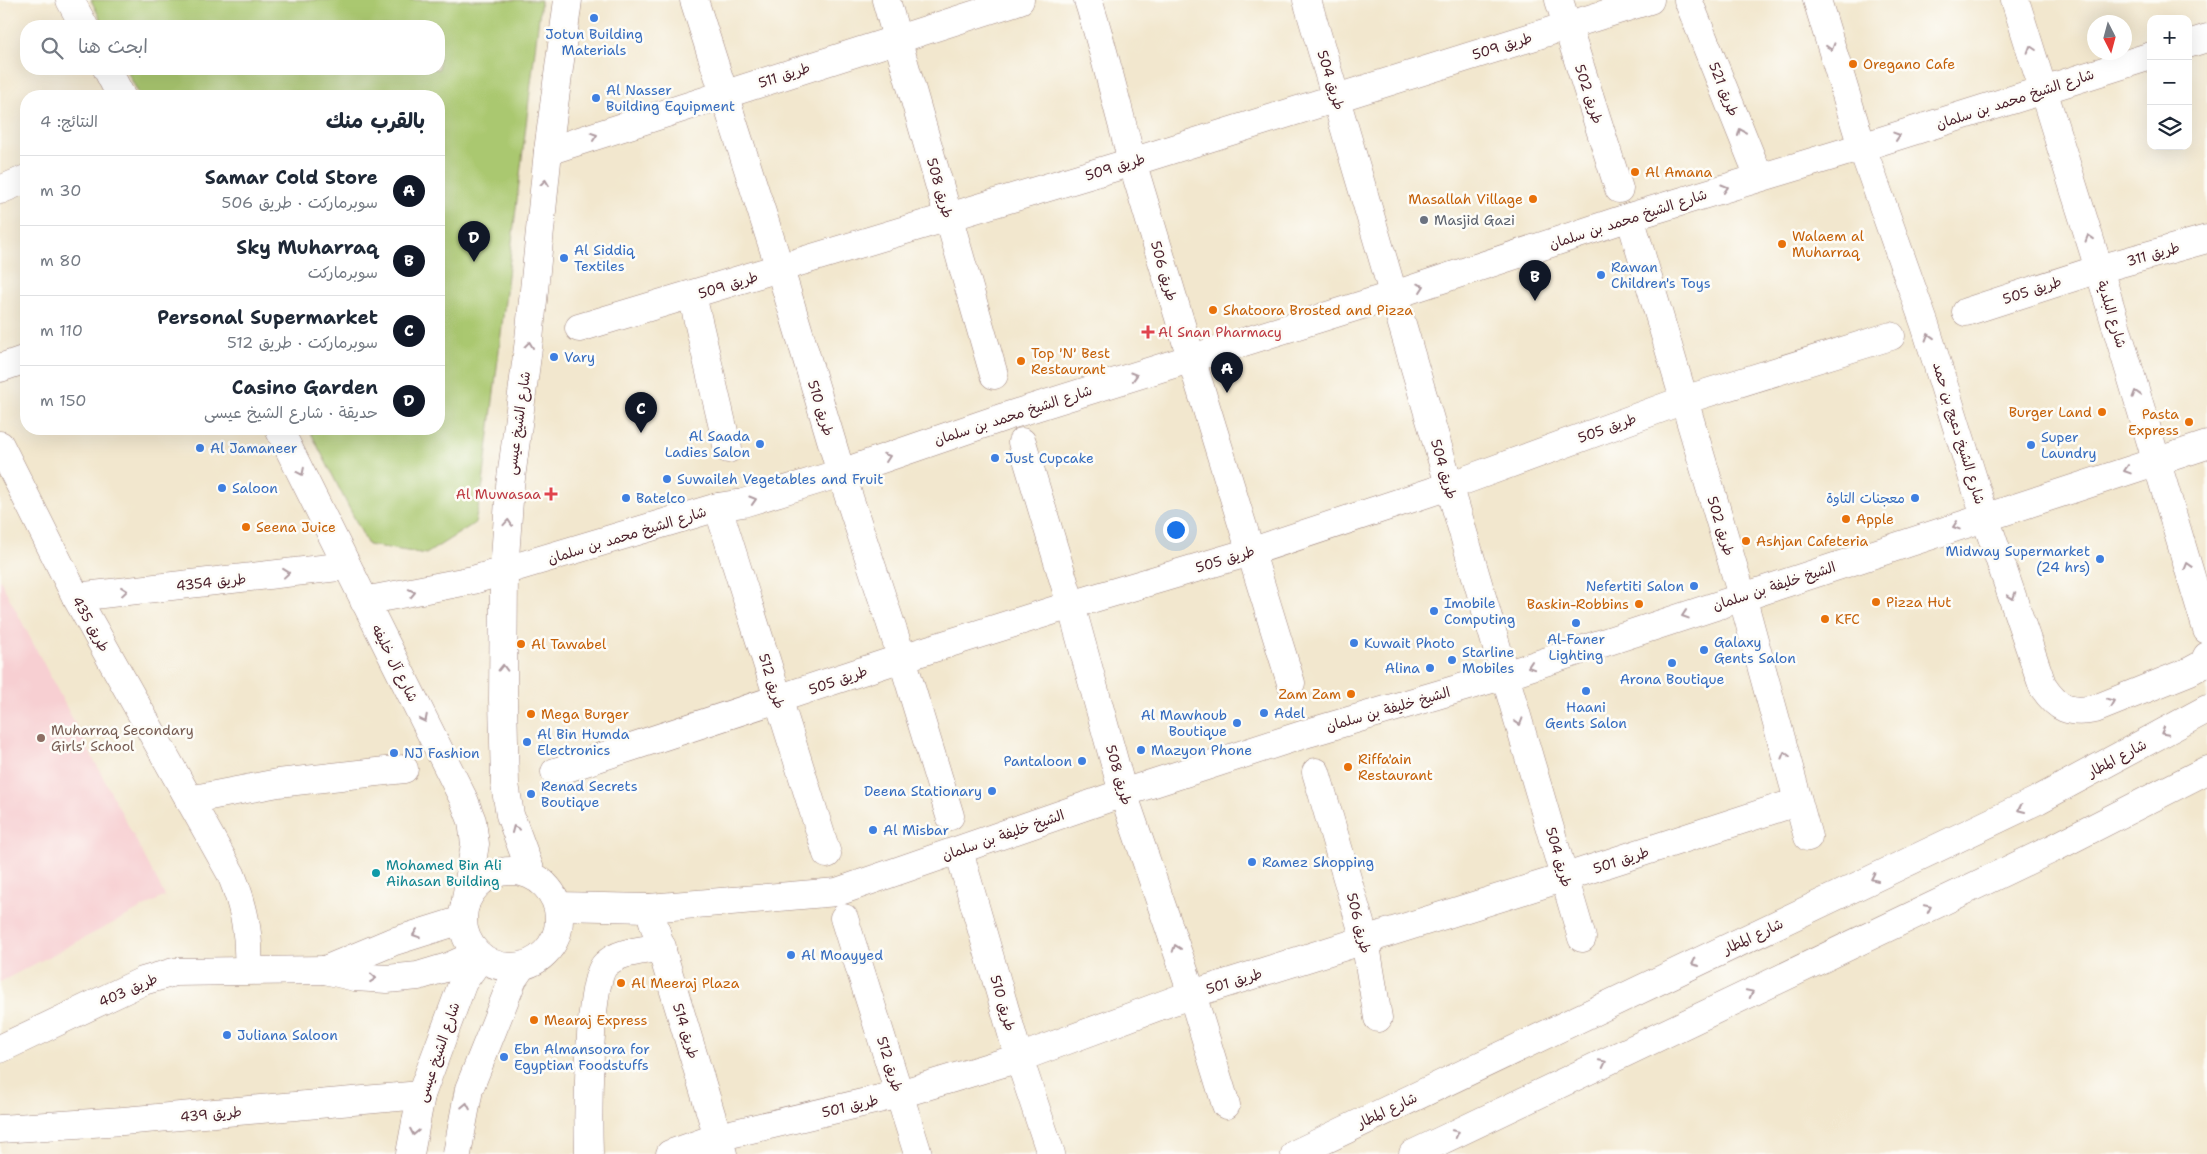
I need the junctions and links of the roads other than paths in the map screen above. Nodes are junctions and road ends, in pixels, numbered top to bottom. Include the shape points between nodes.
1 (70, 0) edge
2 (568, 0) edge
3 (694, 0) edge
4 (886, 0) edge
5 (1020, 0) edge
6 (1088, 0) edge
7 (1307, 0) edge
8 (1559, 0) edge
9 (1650, 0) edge
10 (1688, 0) edge
11 (1817, 0) edge
12 (2015, 0) edge
13 (81, 20) edge
14 (1568, 26) junction
15 (897, 38) junction
16 (2207, 38) edge
17 (2192, 43) edge
18 (2147, 57) edge
19 (110, 75) edge
20 (118, 90) edge
21 (2044, 90) junction
22 (724, 94) junction
23 (1336, 97) junction
24 (1862, 147) junction
25 (548, 151) junction
26 (1132, 162) junction
27 (1759, 177) junction
28 (20, 182) edge
29 (1619, 189) dead end
30 (0, 190) edge
31 (948, 217) junction
32 (1630, 217) junction
33 (2207, 238) edge
34 (780, 269) junction
35 (2099, 269) junction
36 (692, 295) junction
37 (1394, 295) junction
38 (1966, 312) dead end
39 (579, 328) dead end
40 (1890, 336) dead end
41 (1190, 358) junction
42 (20, 361) edge
43 (0, 368) edge
44 (994, 375) dead end
45 (1684, 400) junction
46 (283, 435) edge
47 (1022, 442) dead end
48 (0, 445) edge
49 (2207, 445) edge
50 (728, 449) dead end
51 (2156, 461) junction
52 (841, 473) junction
53 (1449, 486) junction
54 (718, 507) junction
55 (1985, 517) junction
56 (1250, 552) junction
57 (347, 566) junction
58 (504, 572) junction
59 (1742, 596) junction
60 (76, 597) junction
61 (364, 601) junction
62 (1071, 605) junction
63 (2207, 630) edge
64 (2207, 656) edge
65 (902, 658) junction
66 (1505, 675) junction
67 (1291, 683) dead end
68 (778, 700) junction
69 (2207, 709) edge
70 (404, 769) dead end
71 (2207, 770) edge
72 (555, 772) dead end
73 (1316, 772) dead end
74 (1123, 793) junction
75 (189, 800) junction
76 (1798, 802) junction
77 (950, 816) dead end
78 (1808, 837) dead end
79 (959, 851) junction
80 (827, 854) dead end
81 (532, 875) junction
82 (1566, 878) junction
83 (558, 906) junction
84 (649, 908) junction
85 (463, 912) junction
86 (844, 918) dead end
87 (1582, 938) dead end
88 (1365, 940) junction
89 (662, 947) junction
90 (479, 955) junction
91 (522, 966) junction
92 (248, 970) junction
93 (325, 970) junction
94 (1192, 994) junction
95 (1378, 1018) dead end
96 (0, 1049) edge
97 (1019, 1058) junction
98 (900, 1094) junction
99 (421, 1095) junction
100 (1226, 1104) dead end
101 (0, 1129) edge
102 (720, 1146) edge
103 (410, 1154) edge
104 (456, 1154) edge
105 (589, 1154) edge
106 (670, 1154) edge
107 (918, 1154) edge
108 (1051, 1154) edge
109 (1295, 1154) edge
110 (1412, 1154) edge

1 - 13 street
2 - 25 street, شارع الشيخ عيسى
3 - 22 street, طريق 510
4 - 15 street, طريق 508
5 - 15 street, طريق 511
6 - 26 street, طريق 506
7 - 23 street, طريق 504
8 - 14 street, طريق 502
9 - 14 street, طريق 509
27 -> 10 street, طريق 521
11 -> 24 street, شارع الشيخ دعيج بن حمد
21 -> 12 street, شارع البلدية
14 - 23 street, طريق 509
14 - 29 street, طريق 502
15 - 22 street, طريق 511
15 - 31 street, طريق 508
16 - 17 street
18 - 21 street, شارع الشيخ محمد بن سلمان
19 - 20 street
24 -> 21 street, شارع الشيخ محمد بن سلمان
35 -> 21 street, شارع البلدية
25 -> 22 street, طريق 511
22 - 34 street, طريق 510
23 - 26 street, طريق 509
23 - 37 street, طريق 504
24 - 27 street, شارع الشيخ محمد بن سلمان
55 -> 24 street, شارع الشيخ دعيج بن حمد via 1925,325
58 -> 25 street, شارع الشيخ عيسى via 510,486
26 - 31 street, طريق 509
26 - 41 street, طريق 506
32 -> 27 street, شارع الشيخ محمد بن سلمان
28 - 30 street
31 - 34 street, طريق 509
31 - 44 street, طريق 508
37 -> 32 street, شارع الشيخ محمد بن سلمان
32 - 45 street, طريق 502
33 - 35 street, طريق 311
34 - 36 street, طريق 509
34 - 52 street, طريق 510
35 - 38 street, طريق 505
51 -> 35 street, شارع البلدية
36 - 39 street, طريق 509
36 - 50 street
37 - 41 street, شارع الشيخ محمد بن سلمان
37 - 53 street, طريق 504
40 - 45 street, طريق 505
52 -> 41 street, شارع الشيخ محمد بن سلمان
41 - 56 street, طريق 506
42 - 43 street
45 - 53 street, طريق 505
45 - 59 street, طريق 502
46 -> 57 street, شارع آل خليفه
47 - 62 street, طريق 508
48 - 60 street, طريق 435
49 - 51 street, الشيخ خليفة بن سلمان
51 -> 55 street, الشيخ خليفة بن سلمان
63 -> 51 street, شارع البلدية
54 -> 52 street, شارع الشيخ محمد بن سلمان via 743,503
52 - 65 street, طريق 510
53 - 56 street, طريق 505
53 - 66 street, طريق 504
54 - 58 street, شارع الشيخ محمد بن سلمان
54 - 68 street, طريق 512
55 -> 59 street, الشيخ خليفة بن سلمان
55 -> 64 street, شارع الشيخ دعيج بن حمد via 2043,687 2064,709 2080,712 2095,709 2190,671 2203,664
56 - 62 street, طريق 505
56 - 67 street, طريق 506
60 -> 57 street, طريق 4354
57 - 61 street, شارع آل خليفه
61 -> 58 street, شارع الشيخ محمد بن سلمان via 450,586
81 -> 58 street, شارع الشيخ عيسى via 510,815 505,784
59 -> 66 street, الشيخ خليفة بن سلمان
76 -> 59 street, طريق 502
60 - 75 street, طريق 435
61 -> 85 street, شارع آل خليفه via 469,814 475,844
62 - 65 street, طريق 505
62 - 74 street, طريق 508
65 - 68 street, طريق 505
65 - 77 street, طريق 510
66 - 74 street, الشيخ خليفة بن سلمان
66 -> 82 street, طريق 504
68 - 72 street, طريق 505
68 - 80 street, طريق 512
69 -> 109 street, شارع المطار via 2038,800
70 - 75 street via 278,783
110 -> 71 street via 2052,849
73 - 88 street, طريق 506
74 - 79 street, الشيخ خليفة بن سلمان
94 -> 74 street, طريق 508
75 - 92 street, طريق 435 via 231,874 240,897 249,946
76 - 78 street, طريق 502
76 - 82 street, طريق 501
79 - 84 street, الشيخ خليفة بن سلمان via 837,892
79 - 97 street, طريق 510
81 - 83 street via 544,882
81 - 85 street via 511,870 491,874 474,887
82 - 87 street, طريق 504
82 - 88 street, طريق 501
83 - 84 street, الشيخ خليفة بن سلمان
83 - 91 street via 560,925 553,943 540,958
84 - 89 street, طريق 514
85 - 90 street via 466,937
85 -> 93 street, طريق 403
86 - 98 street, طريق 512
88 - 94 street, طريق 501
88 - 95 street, طريق 506
89 - 102 street, طريق 514
89 - 105 street via 616,956 603,967 597,983 588,1099
90 - 91 street via 506,967
93 -> 90 street, طريق 403 via 355,977 410,977
90 - 99 street, شارع الشيخ عيسى via 463,982
104 -> 91 street via 469,1089 513,979
92 - 93 street, طريق 403
92 - 96 street, طريق 403 via 174,972 158,976
94 - 97 street, طريق 501
94 - 100 street, طريق 508
97 - 98 street, طريق 501
97 - 108 street, طريق 510
98 - 102 street, طريق 501
98 - 107 street, طريق 512
99 - 101 street, طريق 439 via 122,1122
99 -> 103 street, شارع الشيخ عيسى
102 - 106 street, طريق 501

